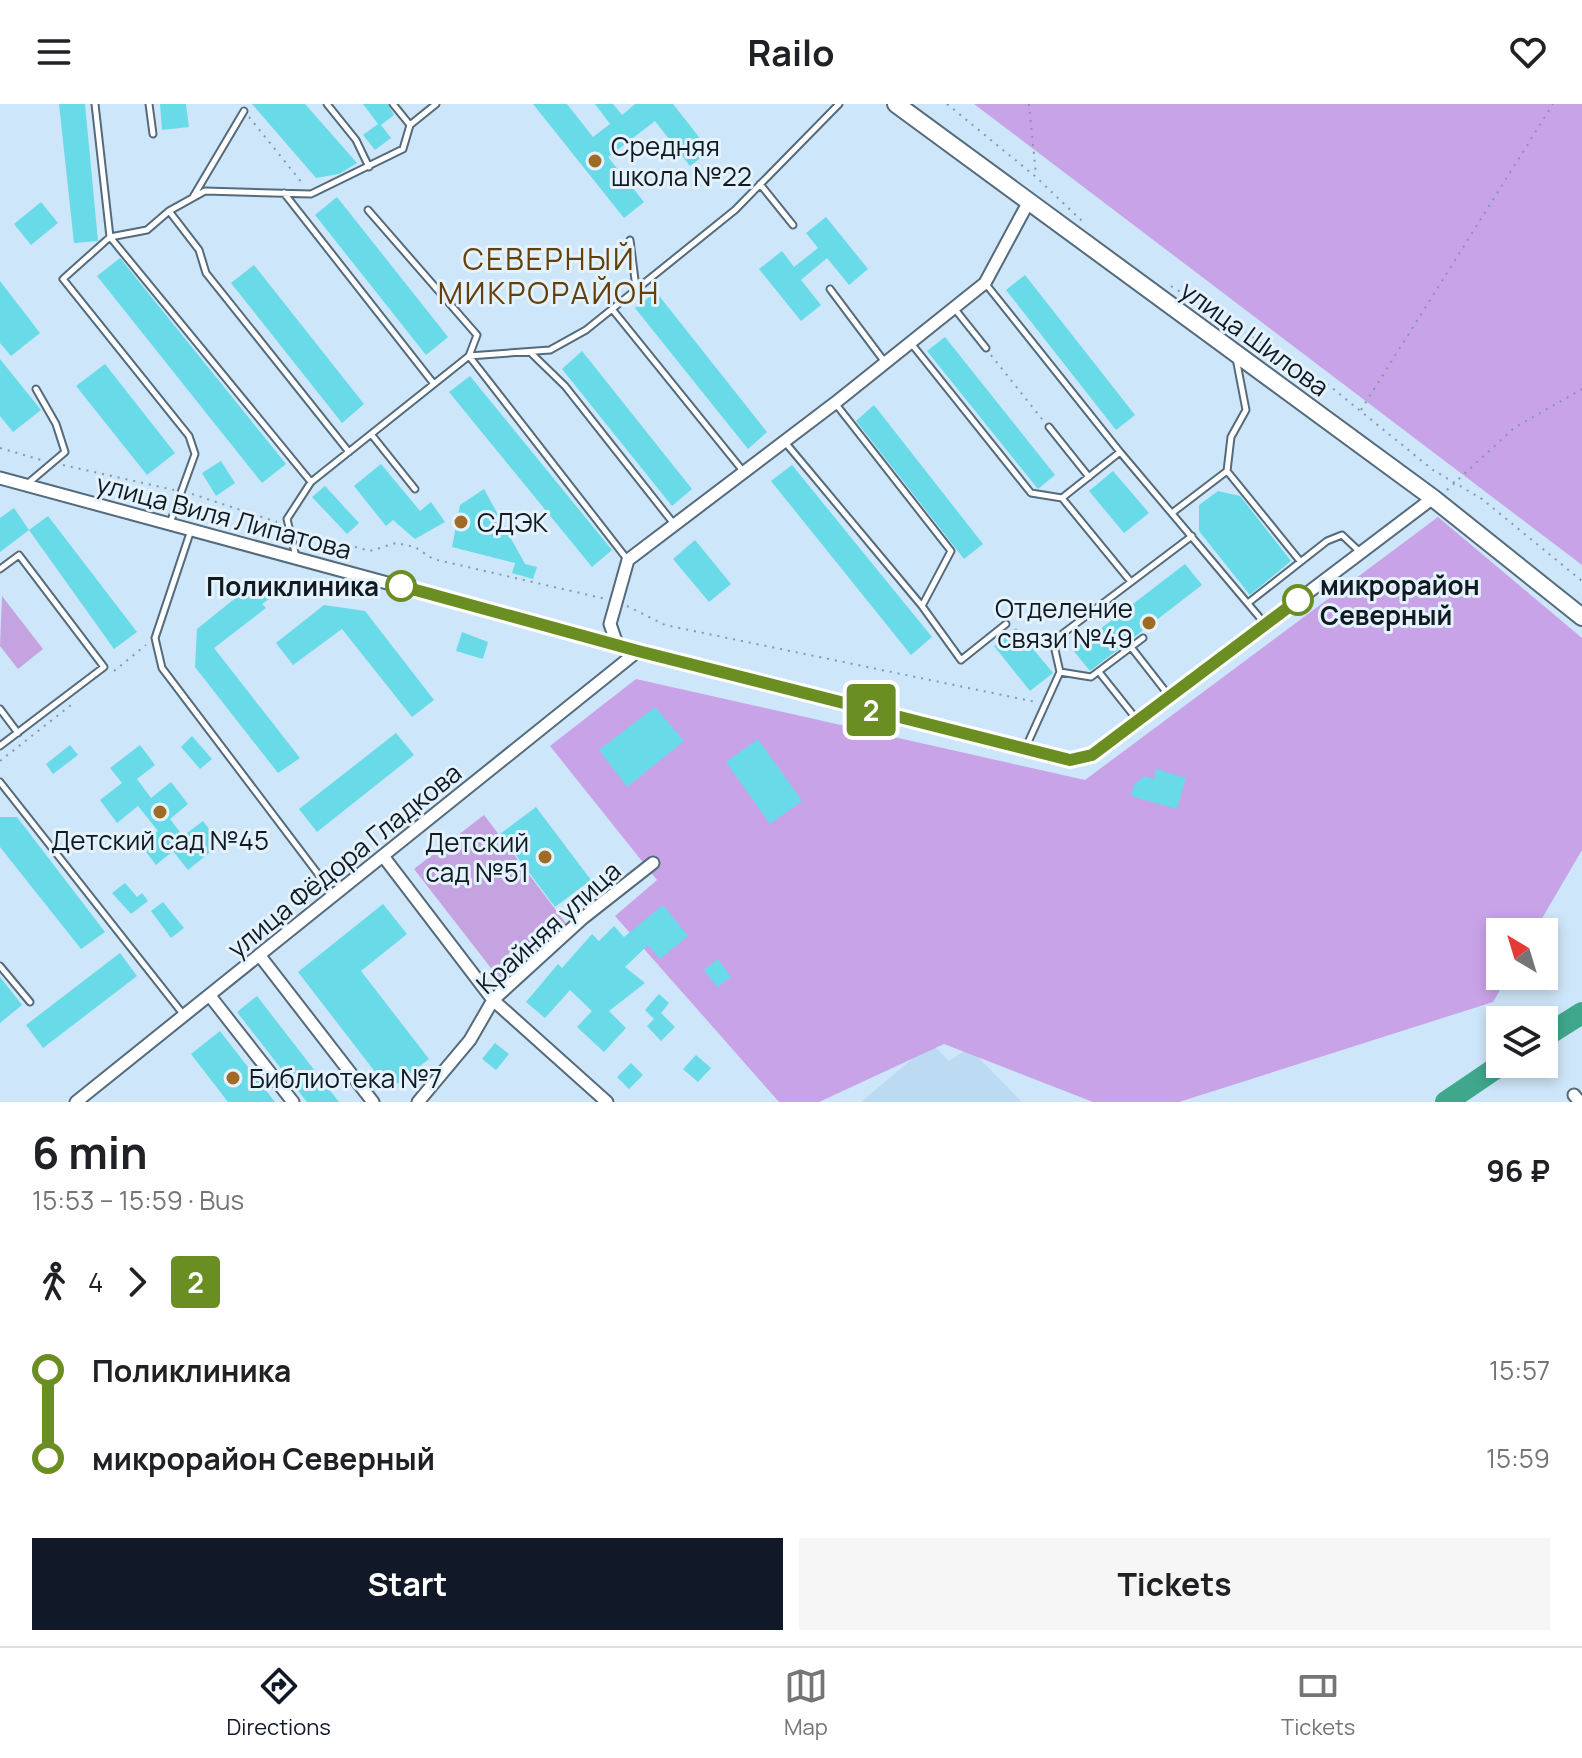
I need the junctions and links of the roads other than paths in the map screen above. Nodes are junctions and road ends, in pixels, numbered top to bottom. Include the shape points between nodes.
1 (95, 104) edge
2 (149, 104) edge
3 (327, 104) edge
4 (393, 104) edge
5 (436, 104) edge
6 (839, 104) edge
7 (896, 104) edge
8 (244, 111) road end
9 (410, 125) junction
10 (153, 134) dead end
11 (369, 167) junction
12 (760, 184) junction
13 (283, 193) junction
14 (192, 198) junction
15 (1028, 203) junction
16 (368, 210) dead end
17 (169, 211) junction
18 (793, 225) dead end
19 (110, 237) junction
20 (630, 240) dead end
21 (985, 283) junction
22 (636, 289) junction
23 (830, 289) dead end
24 (953, 307) junction
25 (612, 309) junction
26 (909, 341) junction
27 (986, 348) road end
28 (529, 352) junction
29 (1236, 354) junction
30 (469, 356) junction
31 (885, 361) junction
32 (434, 384) junction
33 (36, 389) dead end
34 (835, 403) junction
35 (1049, 427) road end
36 (371, 434) junction
37 (783, 441) junction
38 (349, 452) junction
39 (1120, 452) junction
40 (743, 471) junction
41 (1227, 471) junction
42 (1089, 477) junction
43 (2, 481) edge
44 (311, 482) junction
45 (26, 485) junction
46 (415, 489) dead end
47 (1062, 498) junction
48 (1433, 498) junction
49 (1172, 513) junction
50 (169, 524) junction
51 (674, 524) junction
52 (191, 530) junction
53 (1192, 536) junction
54 (1361, 553) junction
55 (297, 558) junction
56 (628, 560) junction
57 (1300, 561) junction
58 (0, 569) edge
59 (1131, 582) junction
60 (1248, 603) junction
61 (922, 606) junction
62 (1582, 617) edge
63 (1006, 624) dead end
64 (1266, 625) junction
65 (1143, 638) dead end
66 (617, 644) junction
67 (1131, 647) junction
68 (638, 651) junction
69 (1060, 672) junction
70 (1099, 672) junction
71 (1170, 697) junction
72 (0, 709) edge
73 (1138, 721) junction
74 (18, 733) junction
75 (0, 746) edge
76 (1025, 749) junction
77 (0, 782) edge
78 (383, 856) junction
79 (653, 863) dead end
80 (334, 895) junction
81 (260, 956) junction
82 (0, 966) edge
83 (210, 996) junction
84 (493, 1000) junction
85 (30, 1002) dead end
86 (184, 1016) junction
87 (76, 1102) edge
88 (293, 1102) edge
89 (373, 1102) edge
90 (418, 1102) edge
91 (607, 1102) edge

1 - 19 lane
2 - 10 lane
3 - 11 lane via 356,140
4 - 9 lane
5 - 9 lane
6 - 12 lane
7 - 15 main road, улица Шилова
8 - 14 lane
9 - 11 lane via 403,149
11 - 13 lane via 311,194
12 - 18 lane
12 - 22 lane
13 - 14 lane via 205,191
13 - 32 lane
14 - 17 lane
15 - 21 street
15 - 29 main road, улица Шилова
16 - 30 lane via 477,335
17 - 19 lane via 147,230
17 - 38 lane via 199,250 206,273
19 - 44 lane
19 - 50 lane via 63,279 189,436 195,454
20 - 22 lane
21 - 24 street
21 - 39 lane
22 - 25 lane
23 - 31 lane
24 - 26 street
24 - 27 lane
25 - 28 lane via 550,350
25 - 40 lane
26 - 31 street
26 - 47 lane via 1031,493
28 - 30 lane
28 - 51 lane via 565,386
29 - 41 lane via 1246,410 1231,437
29 - 48 main road, улица Шилова
30 - 32 lane
30 - 56 lane
31 - 34 street
32 - 36 lane
33 - 45 lane via 65,452
34 - 37 street
34 - 61 lane via 951,551
35 - 42 lane
36 - 38 lane
36 - 46 lane
37 - 40 street
37 - 61 lane
38 - 44 lane
39 - 42 lane
39 - 49 lane
40 - 51 street
41 - 49 lane
41 - 57 lane
42 - 47 lane
43 - 45 street, улица Виля Липатова
44 - 55 lane via 287,519
45 - 50 street, улица Виля Липатова
47 - 59 lane
48 - 54 street, улица Виля Липатова
48 - 62 main road, улица Шилова
49 - 53 lane
50 - 52 street, улица Виля Липатова
51 - 56 street
52 - 55 street, улица Виля Липатова
52 - 80 lane via 155,638 162,668
53 - 59 lane
53 - 60 lane
54 - 57 lane via 1342,535
54 - 64 street, улица Виля Липатова
55 - 66 street, улица Виля Липатова
56 - 66 street via 610,624
57 - 60 lane
58 - 74 lane via 19,555 104,667
59 - 69 lane via 1053,641
60 - 64 lane
61 - 63 lane via 961,660
64 - 71 street, улица Виля Липатова
65 - 67 lane
66 - 68 street, улица Виля Липатова
67 - 70 lane
67 - 71 lane
68 - 76 street, улица Виля Липатова
68 - 78 street, улица Фёдора Гладкова
69 - 70 lane via 1091,677
69 - 76 lane
70 - 73 lane
71 - 73 street, улица Виля Липатова
72 - 74 lane
73 - 76 street, улица Виля Липатова via 1092,755 1070,760
74 - 75 lane
77 - 86 lane
78 - 80 street, улица Фёдора Гладкова
78 - 84 street
79 - 84 street, Крайняя улица
80 - 81 street, улица Фёдора Гладкова
81 - 83 street, улица Фёдора Гладкова
81 - 89 street
82 - 85 lane
83 - 86 street, улица Фёдора Гладкова
83 - 88 street
84 - 90 street, Крайняя улица via 470,1040
84 - 91 street
86 - 87 street, улица Фёдора Гладкова

